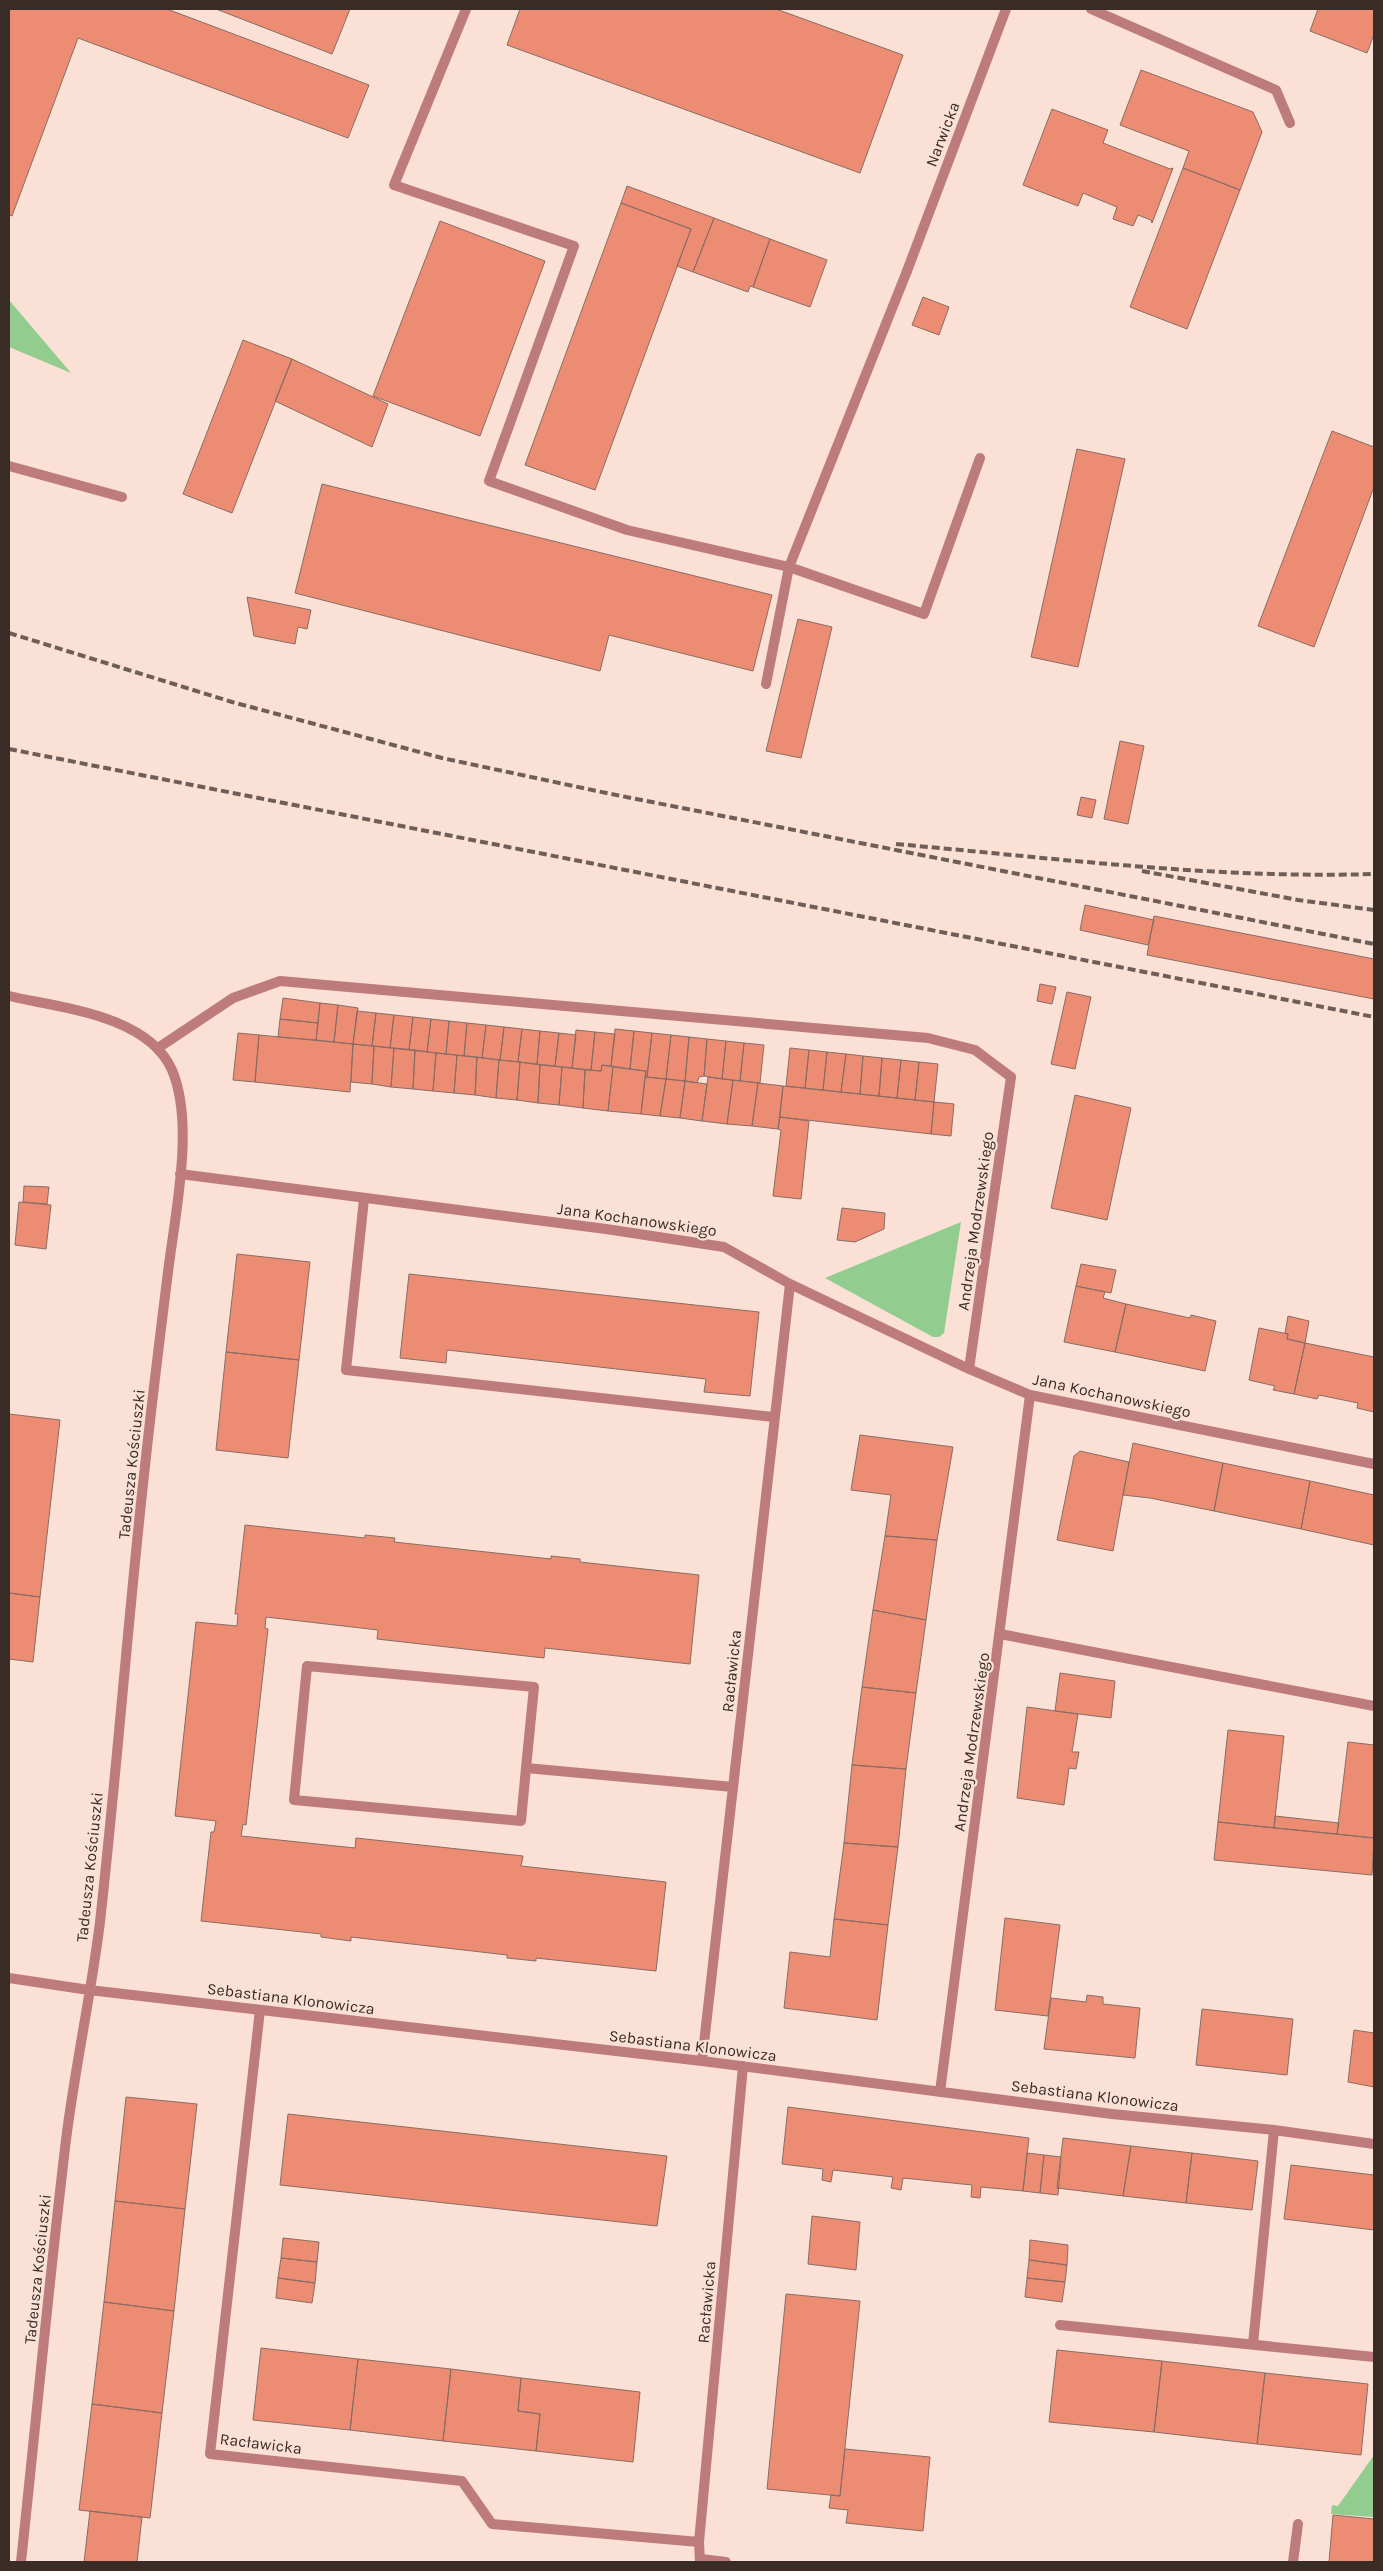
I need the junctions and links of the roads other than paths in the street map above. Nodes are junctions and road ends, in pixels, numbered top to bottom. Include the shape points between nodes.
1 (466, 9) edge
2 (1006, 9) edge
3 (1091, 9) edge
4 (1290, 124) dead end
5 (980, 458) dead end
6 (9, 466) edge
7 (122, 497) dead end
8 (789, 567) junction
9 (766, 684) dead end
10 (9, 996) edge
11 (158, 1048) junction
12 (180, 1174) junction
13 (364, 1199) junction
14 (790, 1284) junction
15 (969, 1369) junction
16 (1030, 1395) junction
17 (773, 1417) junction
18 (1374, 1464) edge
19 (1000, 1634) junction
20 (1374, 1706) edge
21 (526, 1768) junction
22 (733, 1787) junction
23 (9, 1978) edge
24 (89, 1990) junction
25 (260, 2010) junction
26 (702, 2061) junction
27 (743, 2066) junction
28 (940, 2092) junction
29 (1274, 2130) junction
30 (1374, 2144) edge
31 (1060, 2325) dead end
32 (1253, 2344) junction
33 (1374, 2357) edge
34 (1298, 2524) dead end
35 (699, 2542) junction
36 (701, 2561) edge
37 (21, 2562) edge
38 (726, 2562) edge
39 (1293, 2562) edge

1 - 8 street via 394,185 574,246 489,481 627,530
2 - 8 street, Narwicka via 907,272
3 - 4 street via 1276,90
5 - 8 street via 924,614
6 - 7 street
8 - 9 street, Narwicka
10 - 11 street via 95,1015 128,1028
11 - 12 street via 175,1076 183,1109
11 - 15 street, Andrzeja Modrzewskiego via 233,998 280,981 928,1038 975,1050 1011,1077
12 - 13 street, Jana Kochanowskiego
12 - 24 street, Tadeusza Kościuszki via 144,1471 99,1926
13 - 14 street, Jana Kochanowskiego via 564,1223 724,1247
13 - 17 street via 346,1370
14 - 15 street, Jana Kochanowskiego
14 - 17 street, Racławicka
15 - 16 street, Jana Kochanowskiego
16 - 18 street, Jana Kochanowskiego
16 - 19 street, Andrzeja Modrzewskiego
17 - 22 street, Racławicka
19 - 20 street
19 - 28 street, Andrzeja Modrzewskiego
21 - 21 street via 534,1687 306,1666 294,1800 522,1821
21 - 22 street
22 - 26 street, Racławicka
23 - 24 street, Sebastiana Klonowicza
24 - 25 street, Sebastiana Klonowicza
24 - 37 street, Tadeusza Kościuszki via 66,2137
25 - 26 street, Sebastiana Klonowicza
25 - 35 street, Racławicka via 210,2454 462,2481 492,2524
26 - 27 street, Sebastiana Klonowicza
27 - 28 street, Sebastiana Klonowicza
27 - 35 street, Racławicka
28 - 29 street, Sebastiana Klonowicza
29 - 30 street, Sebastiana Klonowicza
29 - 32 street
31 - 32 street
32 - 33 street
34 - 39 street
35 - 36 street, Racławicka
36 - 38 street

